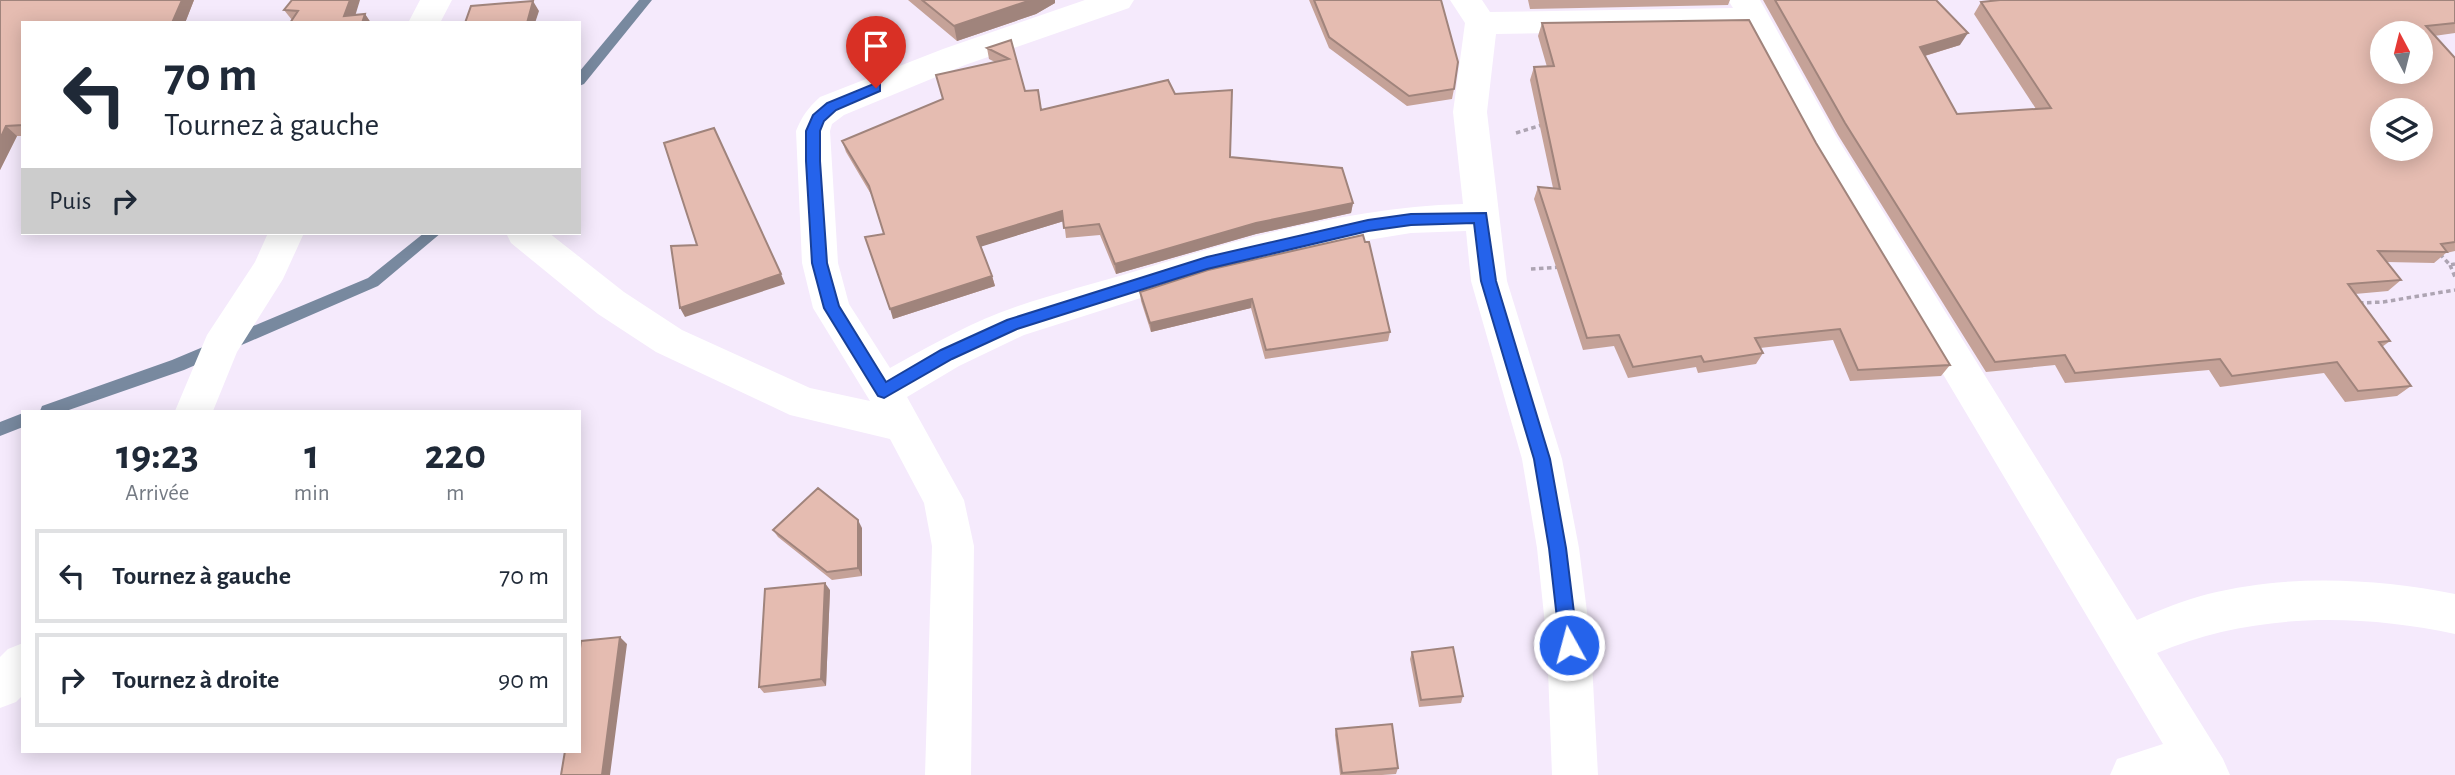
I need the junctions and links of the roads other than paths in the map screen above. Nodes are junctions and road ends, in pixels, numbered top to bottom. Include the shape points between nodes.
1 (436, 0) edge
2 (1118, 0) edge
3 (1750, 9) edge
4 (1473, 12) edge
5 (425, 21) edge
6 (1481, 217) junction
7 (285, 235) edge
8 (526, 235) edge
9 (884, 391) junction
10 (194, 410) edge
11 (902, 425) junction
12 (2455, 614) edge
13 (2126, 645) junction
14 (21, 666) edge
15 (0, 687) edge
16 (2202, 766) edge
17 (948, 775) edge
18 (1575, 775) edge
19 (2133, 775) edge

1 - 5 street
2 - 9 street via 954,57 832,106 818,118 813,131 820,263 832,308
3 - 4 street
3 - 13 street via 1830,156
4 - 6 street via 1470,112
6 - 9 street via 1411,219 1368,226 1207,263 1012,324
6 - 18 street via 1488,272 1542,459 1558,548 1569,645
7 - 10 street via 270,268 220,346
8 - 11 street via 611,303 669,341 804,403
9 - 11 street
11 - 17 street via 944,500 953,546
12 - 13 street via 2376,602 2263,604 2208,614
13 - 16 street
14 - 15 street
16 - 19 street

